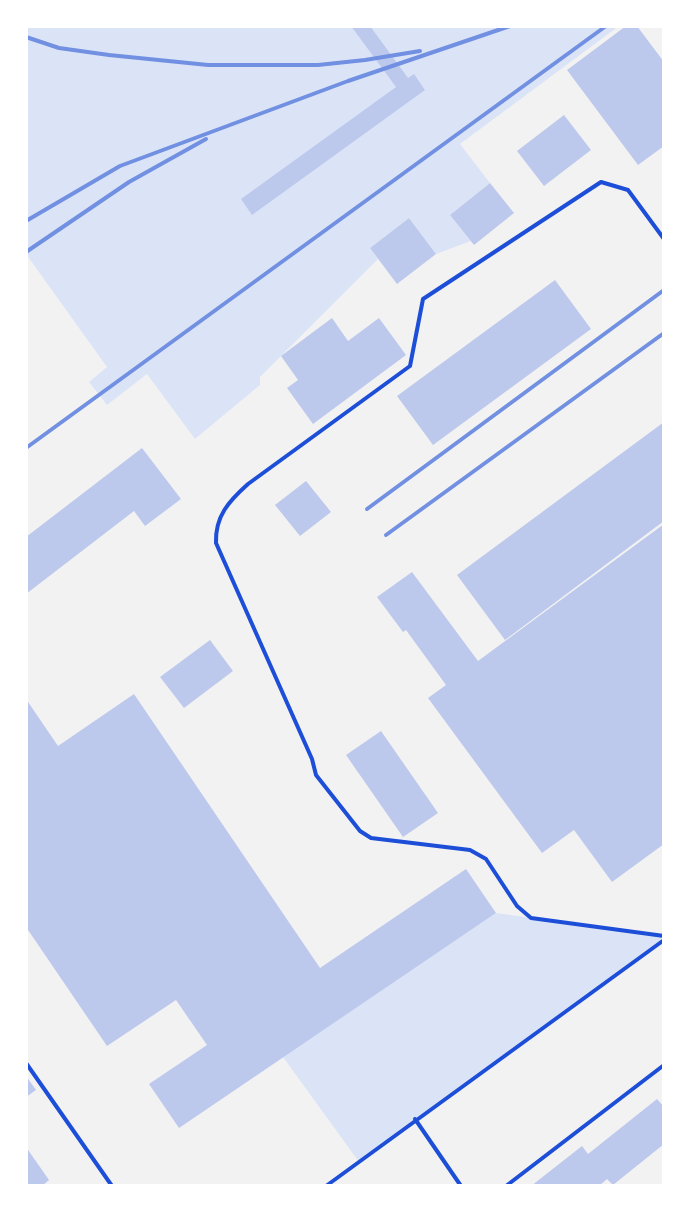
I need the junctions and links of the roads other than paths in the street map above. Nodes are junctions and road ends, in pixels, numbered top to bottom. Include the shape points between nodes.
1 (664, 239) edge
2 (664, 936) edge
3 (664, 940) edge
4 (26, 1063) edge
5 (664, 1065) edge
6 (415, 1120) junction
7 (112, 1186) edge
8 (326, 1186) edge
9 (461, 1186) edge
10 (506, 1186) edge

1 - 2 lane via 628,190 601,182 423,299 410,366 248,484 222,512 216,529 216,542 316,774 360,831 371,838 470,850 486,859 517,906 531,918
3 - 6 lane
4 - 7 lane
5 - 10 lane
6 - 8 lane
6 - 9 lane

